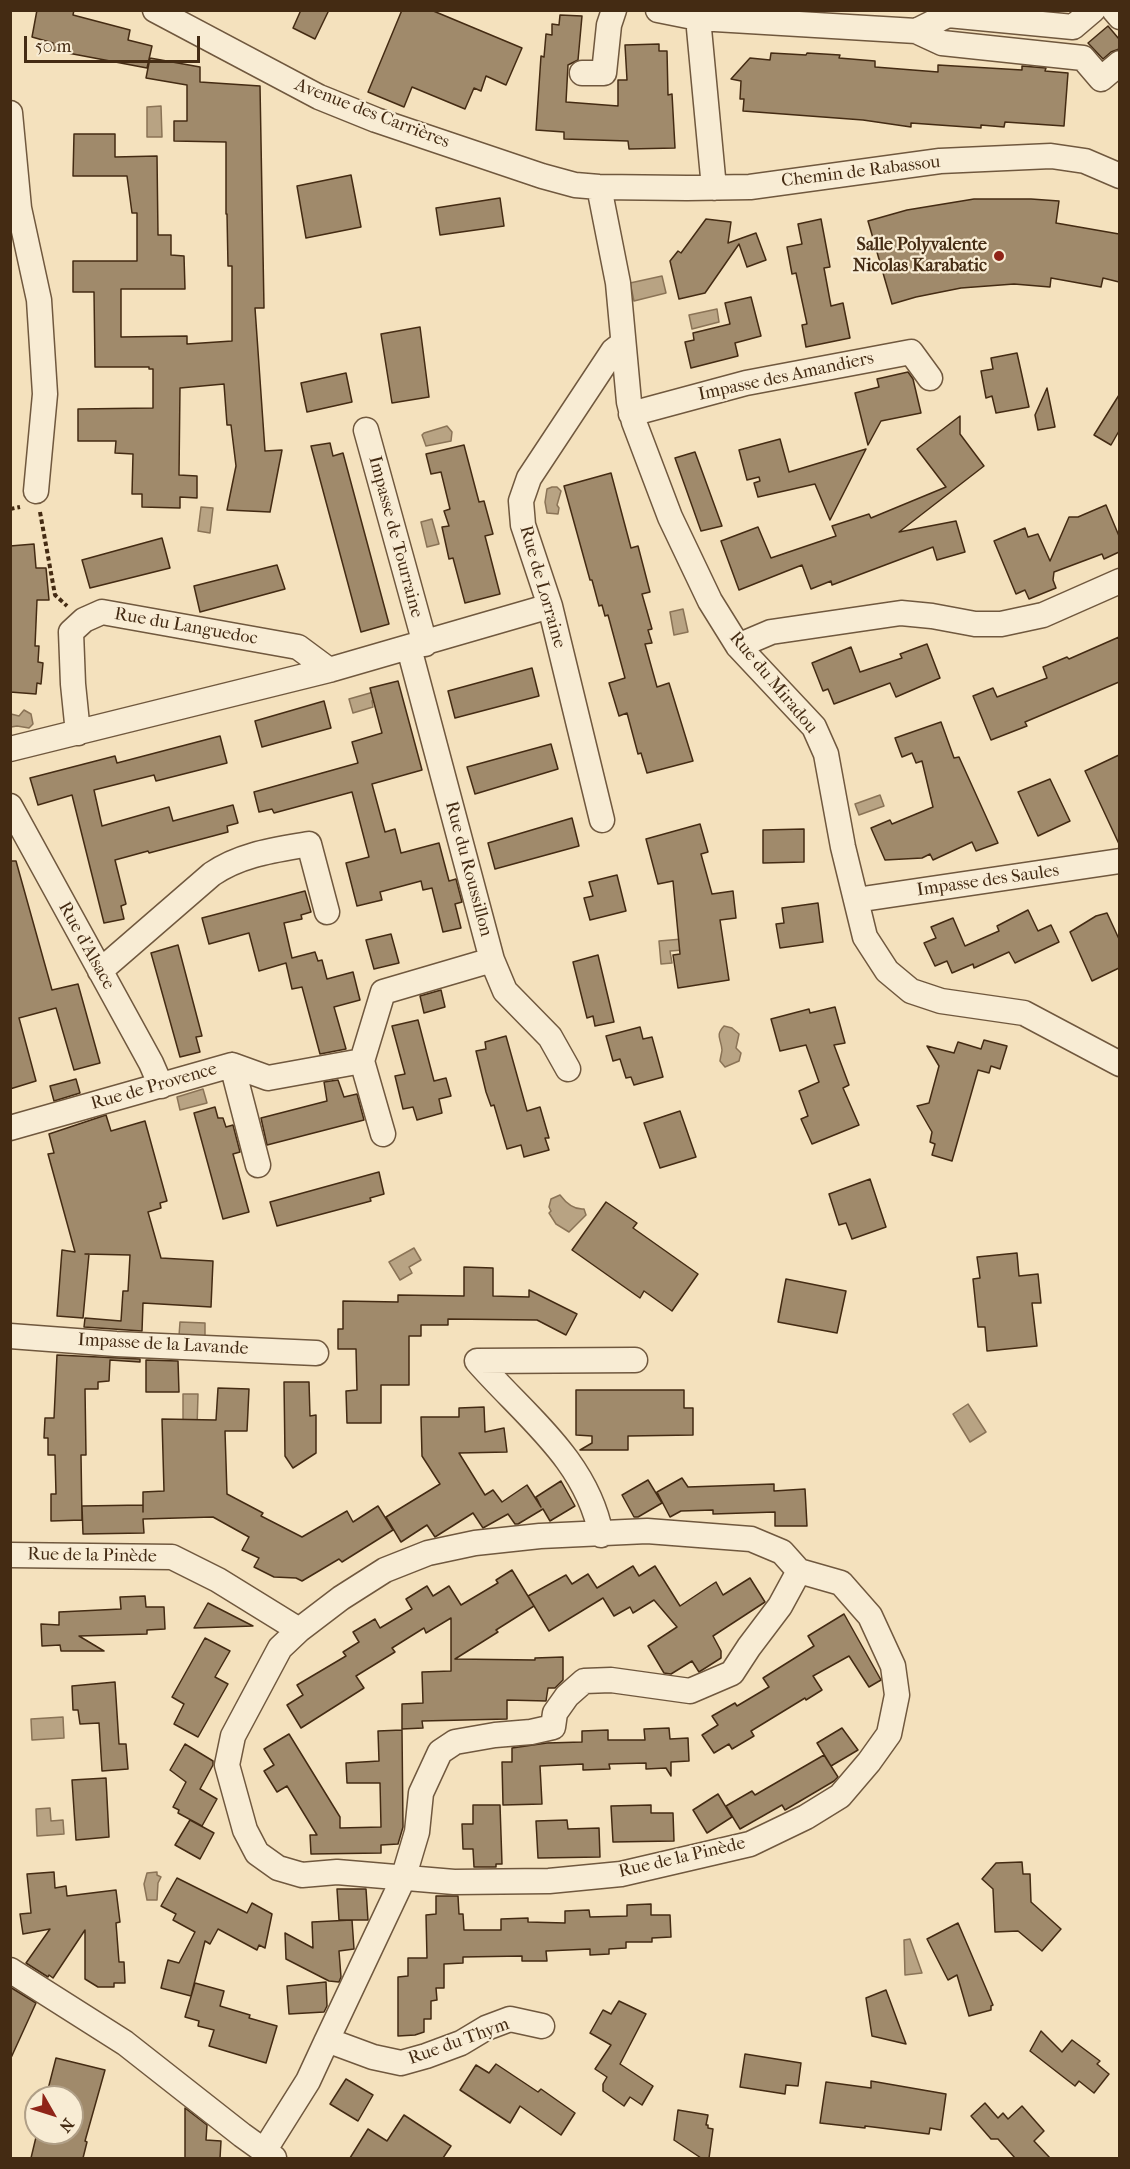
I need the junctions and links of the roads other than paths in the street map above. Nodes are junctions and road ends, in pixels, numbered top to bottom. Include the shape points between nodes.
1 (155, 10) edge
2 (614, 10) edge
3 (658, 10) edge
4 (1093, 10) edge
5 (1114, 10) edge
6 (1119, 17) edge
7 (698, 18) junction
8 (916, 31) junction
9 (1119, 63) edge
10 (582, 73) dead end
11 (10, 113) edge
12 (1119, 176) edge
13 (599, 187) junction
14 (714, 188) junction
15 (622, 344) junction
16 (930, 378) dead end
17 (631, 414) junction
18 (366, 430) dead end
19 (36, 491) road end
20 (1119, 581) edge
21 (550, 606) junction
22 (417, 646) junction
23 (738, 646) junction
24 (329, 670) junction
25 (78, 733) junction
26 (10, 749) edge
27 (10, 806) edge
28 (602, 820) dead end
29 (1119, 861) edge
30 (856, 900) junction
31 (327, 912) dead end
32 (492, 960) junction
33 (100, 971) junction
34 (362, 1061) junction
35 (232, 1065) junction
36 (1119, 1065) edge
37 (568, 1069) dead end
38 (161, 1086) junction
39 (10, 1128) edge
40 (383, 1134) dead end
41 (258, 1165) dead end
42 (10, 1336) edge
43 (316, 1353) dead end
44 (635, 1360) dead end
45 (601, 1534) junction
46 (10, 1555) edge
47 (799, 1571) junction
48 (299, 1630) junction
49 (403, 1879) junction
50 (10, 1970) edge
51 (542, 2026) dead end
52 (327, 2040) junction
53 (269, 2155) edge

1 - 13 street, Avenue des Carrières via 280,78 348,108 542,176
2 - 10 street via 604,73
3 - 7 street
4 - 8 street via 1073,27 948,15
5 - 6 street
7 - 8 street
7 - 14 street
8 - 9 street via 942,43 1083,58 1101,79
11 - 19 street via 19,208 39,300 45,394
12 - 14 street, Chemin de Rabassou via 1085,160 1051,156 940,161 750,187
13 - 14 street, Chemin de Rabassou
13 - 15 street, Rue du Miradou via 618,283
15 - 17 street, Rue du Miradou
15 - 21 street, Rue de Lorraine via 613,351 529,478 521,501 523,525
16 - 17 street, Impasse des Amandiers via 911,352 746,383
17 - 23 street, Rue du Miradou via 670,517 710,601
18 - 22 street, Impasse de Tourraine
20 - 23 street via 1043,615 1001,624 901,613 771,632
21 - 22 street
21 - 28 street, Rue de Lorraine
22 - 24 street
22 - 32 street, Rue du Roussillon
23 - 30 street, Rue du Miradou via 814,726 826,754
24 - 25 street
24 - 25 street, Rue du Languedoc via 298,647 102,612 84,620 71,632
25 - 26 street
27 - 33 street, Rue d'Alsace
29 - 30 street, Impasse des Saules
30 - 36 street, Rue du Miradou via 865,937 887,970 911,991 941,1001 1024,1013
31 - 33 street via 309,844 262,852 227,864 212,874
32 - 34 street via 383,992
32 - 37 street, Rue du Roussillon via 505,991 550,1037
33 - 38 street, Rue d'Alsace
34 - 35 street, Rue de Provence via 268,1078
34 - 40 street
35 - 38 street, Rue de Provence
35 - 41 street
38 - 39 street, Rue de Provence
42 - 43 street, Impasse de la Lavande
44 - 45 street via 477,1361 571,1462 597,1512
45 - 47 street, Rue de la Pinède via 647,1531 751,1539 782,1552
45 - 48 street, Rue de la Pinède via 540,1536 428,1552 385,1570
46 - 48 street, Rue de la Pinède via 172,1557
47 - 49 street via 780,1606 732,1673 690,1691 611,1680 584,1681 555,1713 553,1727 455,1742 440,1752 421,1793 417,1832
47 - 49 street, Rue de la Pinède via 841,1583 870,1617 893,1666 897,1695 889,1734 840,1796 750,1844 621,1874 549,1881
48 - 49 street, Rue de la Pinède via 280,1648 233,1736 227,1765 245,1830 256,1852 278,1868 302,1875 337,1872
49 - 52 street
50 - 53 street via 125,2043
51 - 52 street, Rue du Thym via 510,2019 461,2043 401,2063
52 - 53 street

